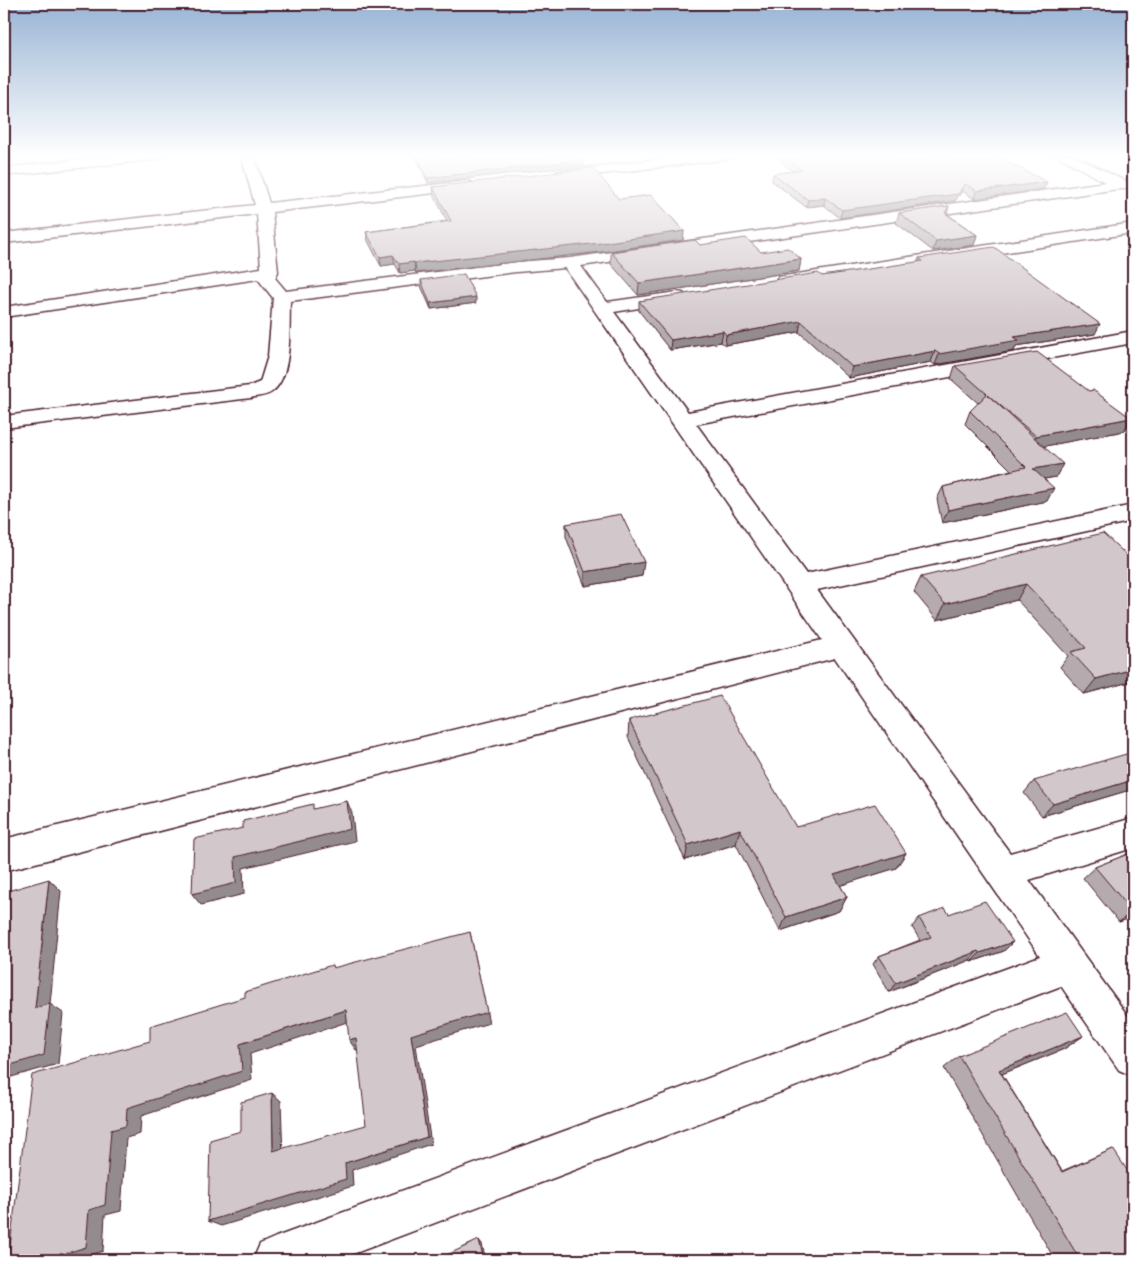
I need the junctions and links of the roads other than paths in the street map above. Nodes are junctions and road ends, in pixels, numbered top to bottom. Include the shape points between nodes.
1 (219, 214) edge
2 (264, 214) edge
3 (929, 214) edge
4 (1133, 228) edge
5 (4, 238) edge
6 (570, 263) junction
7 (270, 272) junction
8 (771, 283) edge
9 (695, 294) edge
10 (282, 297) junction
11 (602, 308) junction
12 (4, 312) edge
13 (1133, 337) edge
14 (681, 420) junction
15 (4, 422) edge
16 (1133, 513) edge
17 (799, 585) junction
18 (842, 646) junction
19 (1133, 833) edge
20 (4, 855) edge
21 (1002, 872) junction
22 (1068, 965) junction
23 (1133, 1056) edge
24 (276, 1260) edge

1 - 5 street
2 - 7 street
3 - 6 street
4 - 8 street
6 - 10 street
6 - 11 street
7 - 10 street via 266,278
7 - 12 street
9 - 11 street
10 - 15 street via 276,372 263,389
11 - 14 street
13 - 14 street
14 - 17 street
16 - 17 street
17 - 18 street
18 - 20 street
18 - 21 street
19 - 21 street
21 - 22 street
22 - 23 street
22 - 24 street

